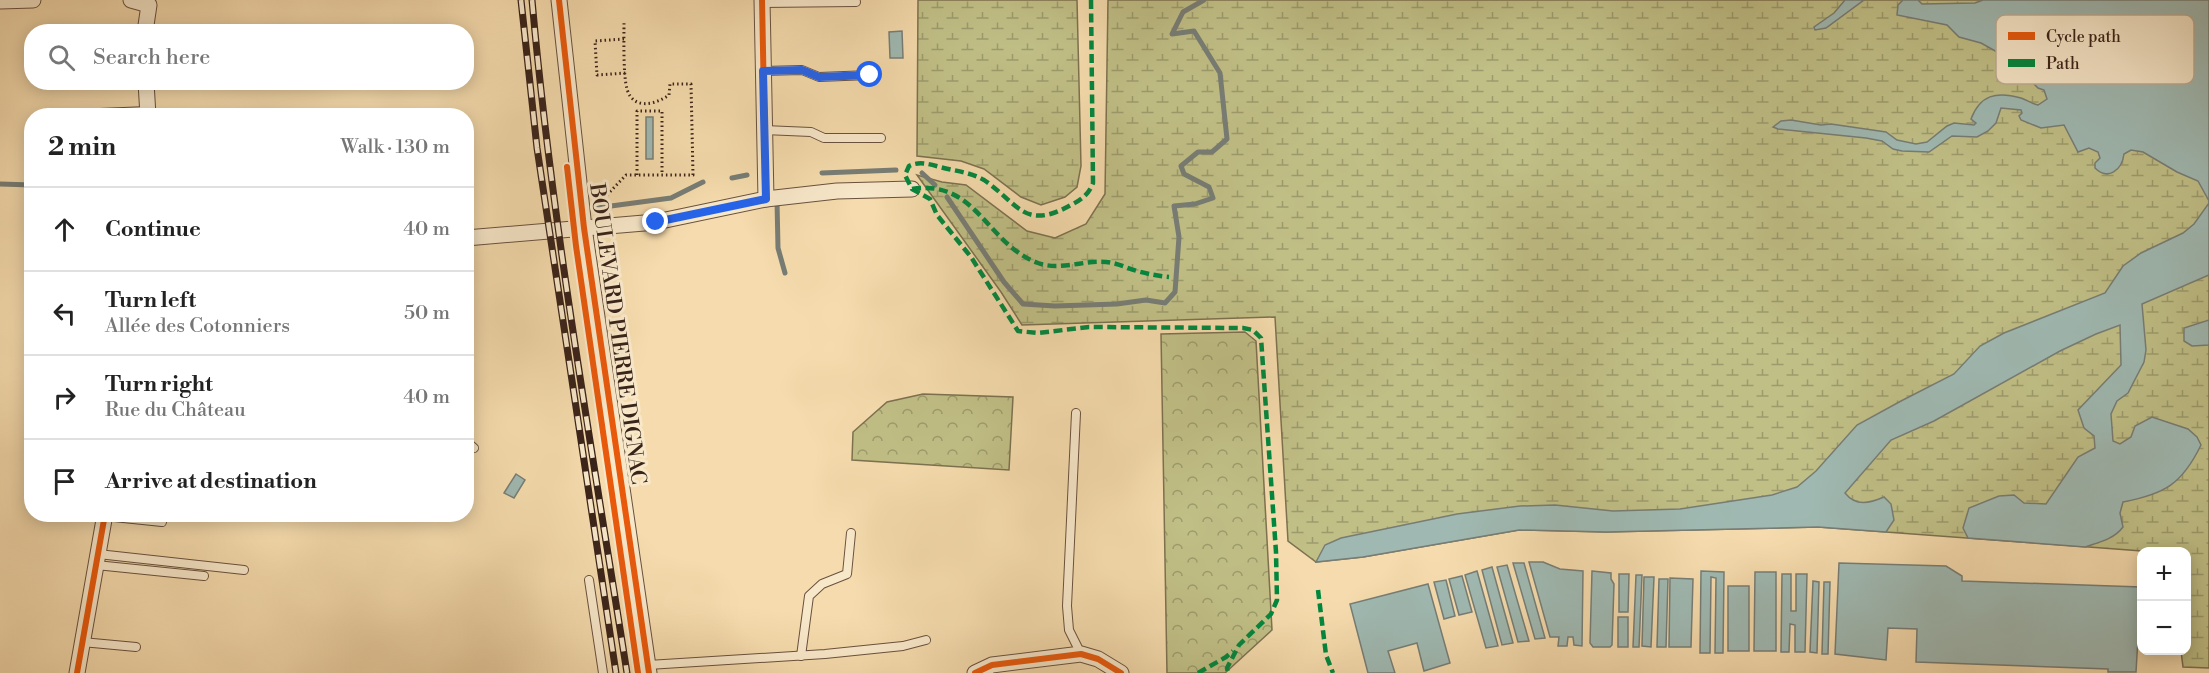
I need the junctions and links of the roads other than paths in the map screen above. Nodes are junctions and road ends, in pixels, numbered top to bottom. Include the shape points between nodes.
1 (33, 0) edge
2 (132, 0) edge
3 (559, 0) edge
4 (0, 1) edge
5 (150, 2) edge
6 (762, 2) edge
7 (855, 2) dead end
8 (146, 24) edge
9 (763, 71) junction
10 (870, 75) dead end
11 (147, 90) edge
12 (148, 108) edge
13 (764, 130) junction
14 (881, 138) dead end
15 (912, 189) dead end
16 (766, 199) junction
17 (584, 228) junction
18 (474, 237) edge
19 (1076, 413) dead end
20 (104, 522) edge
21 (851, 532) dead end
22 (97, 560) junction
23 (243, 570) dead end
24 (204, 576) dead end
25 (589, 580) dead end
26 (926, 640) dead end
27 (82, 642) junction
28 (136, 647) dead end
29 (1081, 654) junction
30 (801, 656) junction
31 (648, 669) edge
32 (77, 673) edge
33 (603, 673) edge
34 (975, 673) edge
35 (1121, 673) edge

1 - 4 street
2 - 5 street
3 - 17 street, BOULEVARD PIERRE DIGNAC
5 - 8 street
6 - 7 lane
6 - 9 street
9 - 10 lane via 802,70 819,77
9 - 13 street
11 - 12 street
13 - 14 lane via 811,132 824,138
13 - 16 street
15 - 16 street via 837,191
16 - 17 street via 656,222
17 - 18 street
17 - 31 street, BOULEVARD PIERRE DIGNAC
19 - 29 lane via 1067,606 1069,630
20 - 22 street
21 - 30 lane via 847,574 822,584 809,596
22 - 23 lane
22 - 24 lane
22 - 27 street
25 - 33 lane
26 - 30 lane via 903,646
27 - 28 lane
27 - 32 street
29 - 34 street via 992,665
29 - 35 street
30 - 31 lane

